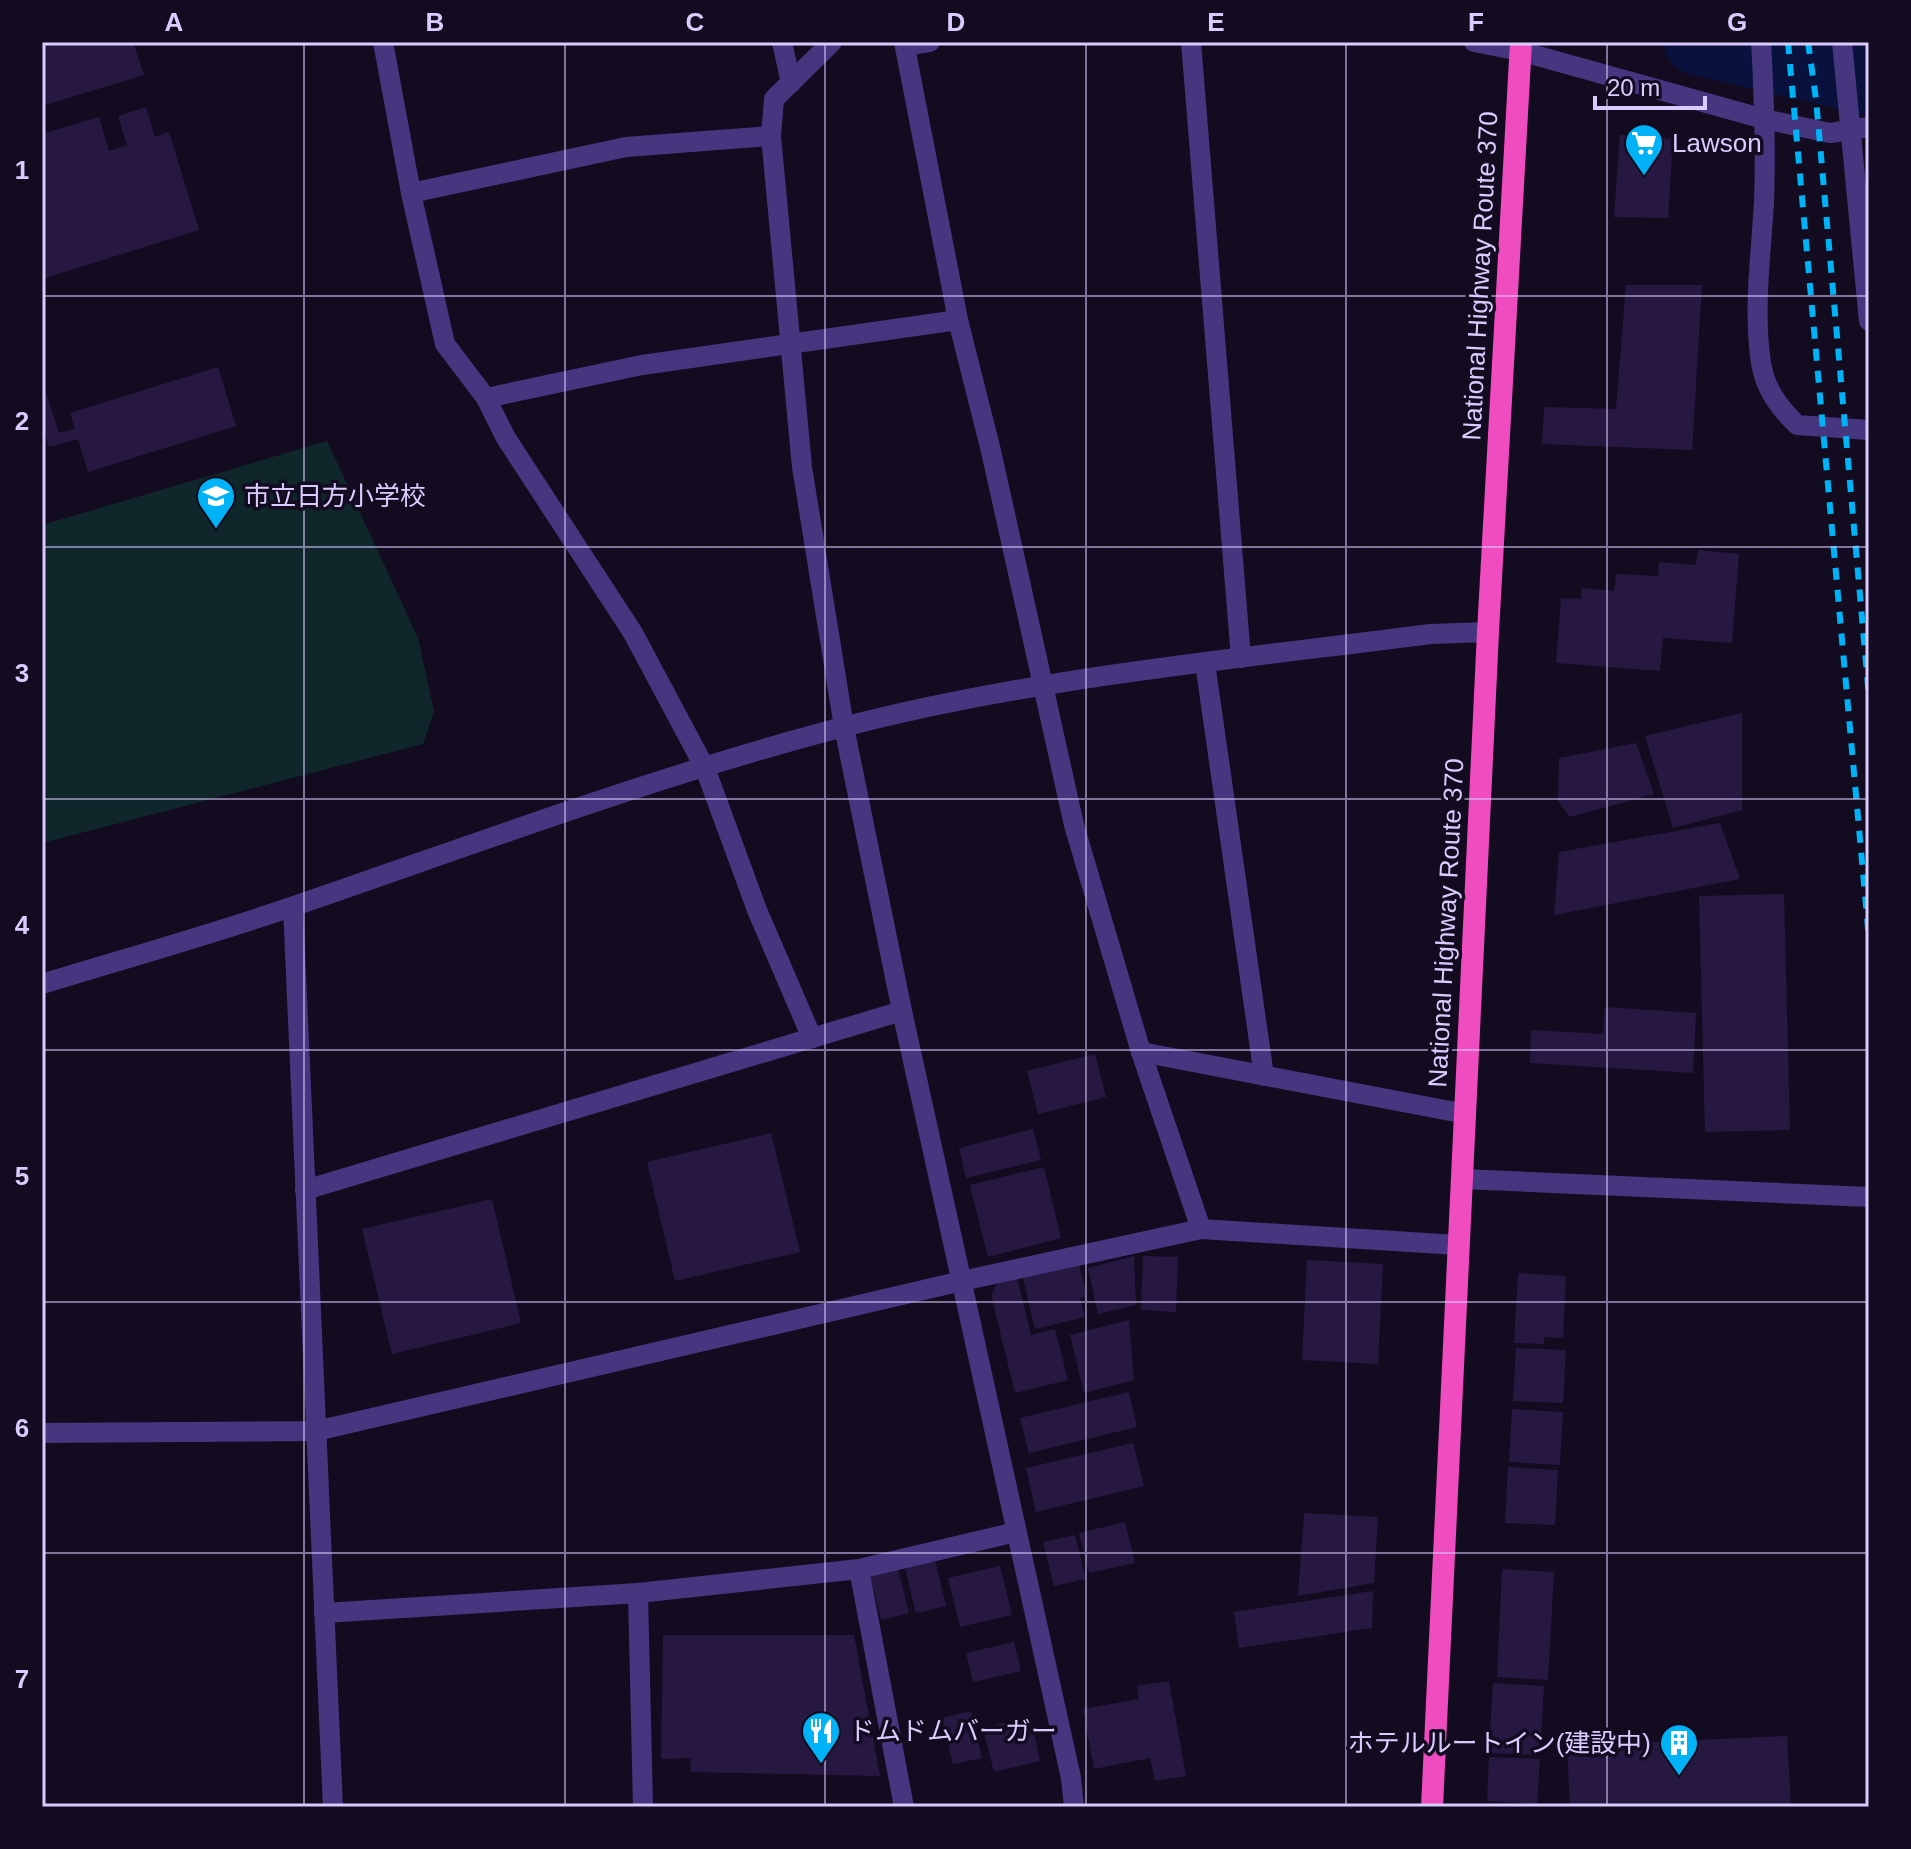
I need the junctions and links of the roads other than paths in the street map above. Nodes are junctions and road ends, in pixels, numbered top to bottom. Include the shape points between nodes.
1 (383, 42) edge
2 (782, 42) edge
3 (832, 42) edge
4 (930, 42) edge
5 (1191, 42) edge
6 (1474, 42) edge
7 (1761, 42) edge
8 (1842, 42) edge
9 (904, 44) edge
10 (1520, 47) edge
11 (791, 83) junction
12 (1764, 119) junction
13 (1860, 129) edge
14 (771, 136) junction
15 (411, 193) junction
16 (958, 320) junction
17 (1869, 321) edge
18 (789, 343) junction
19 (486, 398) junction
20 (1869, 430) edge
21 (1488, 632) junction
22 (1241, 658) junction
23 (1205, 663) junction
24 (1043, 685) junction
25 (844, 727) junction
26 (705, 768) junction
27 (293, 907) junction
28 (42, 984) edge
29 (902, 1011) junction
30 (812, 1038) junction
31 (1141, 1052) junction
32 (1264, 1076) junction
33 (1466, 1114) junction
34 (1463, 1179) junction
35 (305, 1190) junction
36 (1869, 1197) edge
37 (1201, 1229) junction
38 (1458, 1245) junction
39 (962, 1281) junction
40 (316, 1431) junction
41 (42, 1433) edge
42 (1016, 1532) junction
43 (859, 1569) junction
44 (638, 1593) junction
45 (324, 1613) junction
46 (333, 1807) edge
47 (643, 1807) edge
48 (904, 1807) edge
49 (1074, 1807) edge
50 (1432, 1807) edge

1 - 15 street
2 - 11 street
3 - 11 street
4 - 9 street
5 - 22 street
6 - 10 street
7 - 12 street
8 - 13 street via 1849,109
9 - 16 street
10 - 12 street
10 - 21 highway, National Highway Route 370
11 - 14 street via 774,99
12 - 13 street via 1830,133
12 - 20 street via 1758,315 1765,377 1773,400 1797,425
13 - 17 street
14 - 15 street via 626,147
14 - 18 street
15 - 19 street via 445,344
16 - 18 street
16 - 24 street
18 - 19 street via 642,365
18 - 25 street via 802,467
19 - 26 street via 506,438 633,633
21 - 22 street
21 - 33 highway, National Highway Route 370
22 - 23 street
23 - 24 street
23 - 32 street
24 - 25 street
24 - 31 street via 1074,825
25 - 26 street
25 - 29 street
26 - 27 street
26 - 30 street
27 - 28 street
27 - 35 street
29 - 30 street
29 - 39 street
30 - 35 street
31 - 32 street
31 - 37 street
32 - 33 street
33 - 34 highway, National Highway Route 370
34 - 36 street
34 - 38 highway, National Highway Route 370
35 - 40 street
37 - 38 street
37 - 39 street
38 - 50 highway, National Highway Route 370
39 - 40 street
39 - 42 street
40 - 41 street
40 - 45 street
42 - 43 street
42 - 49 street
43 - 44 street
43 - 48 street
44 - 45 street
44 - 47 street
45 - 46 street

